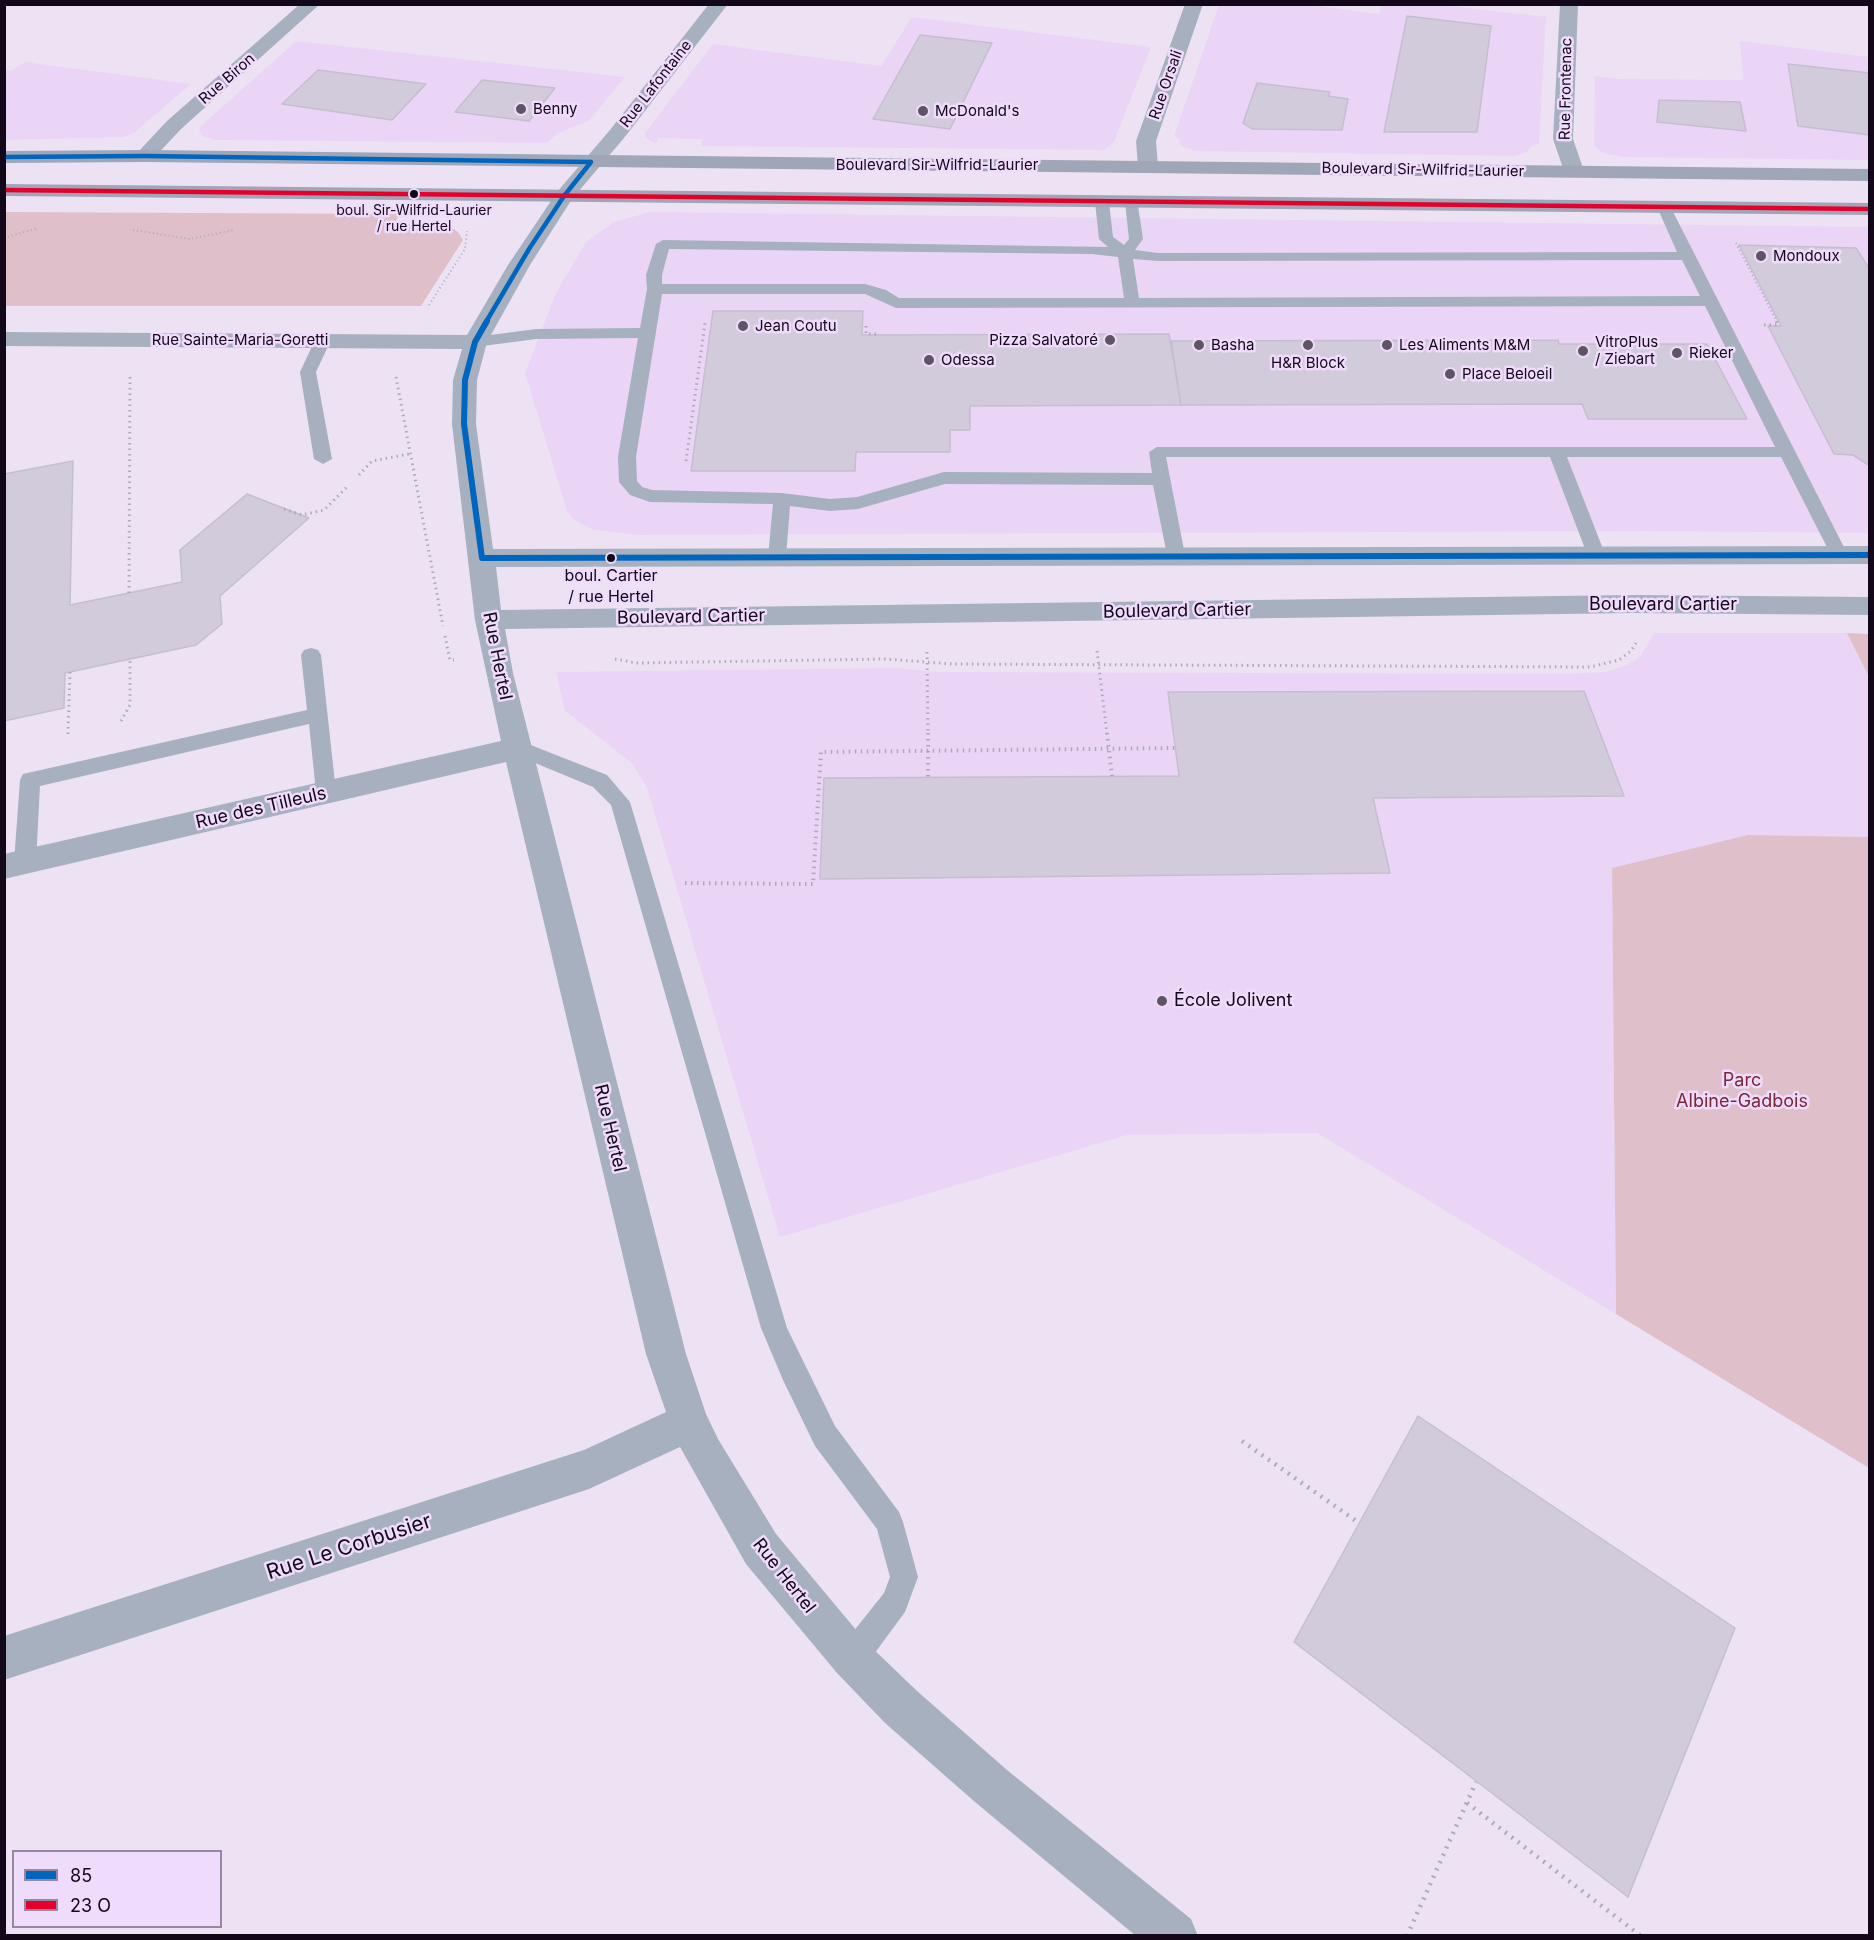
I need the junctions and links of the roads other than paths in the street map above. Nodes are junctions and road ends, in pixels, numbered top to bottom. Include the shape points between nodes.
1 (311, 4) edge
2 (719, 4) edge
3 (1194, 4) edge
4 (1569, 4) edge
5 (145, 156) junction
6 (4, 157) edge
7 (591, 162) junction
8 (1148, 166) junction
9 (1574, 171) junction
10 (1869, 175) edge
11 (4, 190) edge
12 (564, 196) junction
13 (1102, 202) junction
14 (1132, 202) junction
15 (1664, 207) junction
16 (1869, 209) edge
17 (1125, 253) junction
18 (1687, 256) junction
19 (655, 289) junction
20 (1710, 301) junction
21 (1132, 303) junction
22 (647, 333) junction
23 (4, 339) edge
24 (323, 340) junction
25 (475, 342) junction
26 (1556, 452) junction
27 (1786, 452) junction
28 (323, 459) dead end
29 (1161, 479) junction
30 (782, 499) junction
31 (1596, 554) junction
32 (1176, 555) junction
33 (1869, 555) edge
34 (777, 557) junction
35 (482, 558) junction
36 (1856, 585) edge
37 (489, 620) junction
38 (311, 655) dead end
39 (318, 715) junction
40 (518, 748) junction
41 (326, 792) junction
42 (15, 865) edge
43 (689, 1422) junction
44 (4, 1658) edge
45 (852, 1658) junction
46 (1174, 1935) edge

1 - 5 street, Rue Biron via 174,125
2 - 7 street, Rue Lafontaine
3 - 8 street, Rue Orsali via 1146,141
4 - 9 street, Rue Frontenac via 1563,139
5 - 6 main road, Boulevard Sir-Wilfrid-Laurier
5 - 7 main road, Boulevard Sir-Wilfrid-Laurier
7 - 8 main road, Boulevard Sir-Wilfrid-Laurier
7 - 12 street, Rue Hertel
8 - 9 main road, Boulevard Sir-Wilfrid-Laurier
9 - 10 main road, Boulevard Sir-Wilfrid-Laurier
11 - 12 main road, Boulevard Sir-Wilfrid-Laurier
12 - 13 main road, Boulevard Sir-Wilfrid-Laurier
12 - 25 street, Rue Hertel
13 - 14 main road, Boulevard Sir-Wilfrid-Laurier
13 - 17 lane via 1106,238
14 - 15 main road, Boulevard Sir-Wilfrid-Laurier
14 - 17 lane via 1136,239
15 - 16 main road, Boulevard Sir-Wilfrid-Laurier
15 - 18 lane
17 - 18 lane via 1158,257
17 - 19 lane via 663,244 654,275
17 - 21 lane
18 - 20 lane
19 - 21 lane via 865,290 881,293 896,303
19 - 22 lane
20 - 21 lane
20 - 27 lane
22 - 25 lane via 536,334
22 - 30 lane via 627,457 628,482 632,487 650,496
23 - 24 street, Rue Sainte-Maria-Goretti
24 - 25 street, Rue Sainte-Maria-Goretti
24 - 28 lane via 308,372
25 - 35 street, Rue Hertel via 465,380 464,423
26 - 27 lane
26 - 29 lane via 1157,452
26 - 31 lane
27 - 36 lane
29 - 30 lane via 944,478 858,503 830,505
29 - 32 lane
30 - 34 lane
31 - 32 street, Boulevard Cartier
31 - 36 street, Boulevard Cartier
32 - 34 street, Boulevard Cartier
33 - 36 street, Boulevard Cartier
34 - 35 street, Boulevard Cartier
35 - 37 street, Rue Hertel
36 - 37 street, Boulevard Cartier via 1660,604
37 - 40 street, Rue Hertel
38 - 39 lane
39 - 41 lane
39 - 42 lane via 30,780
40 - 41 street, Rue des Tilleuls
40 - 43 street, Rue Hertel via 646,1277
40 - 45 lane via 600,781 620,802 774,1328 825,1436 889,1522 904,1577 895,1602
41 - 42 street, Rue des Tilleuls
43 - 44 street, Rue Le Corbusier via 590,1469
43 - 45 street, Rue Hertel via 721,1485 761,1549
45 - 46 street, Rue Hertel via 991,1786

